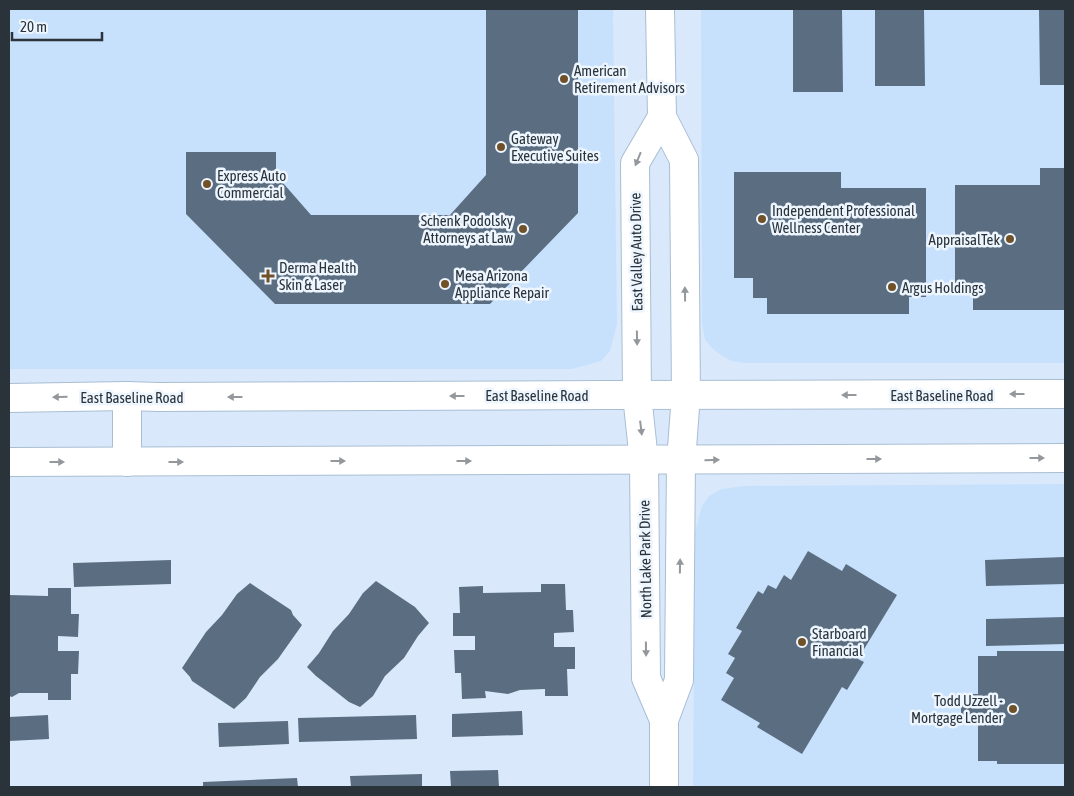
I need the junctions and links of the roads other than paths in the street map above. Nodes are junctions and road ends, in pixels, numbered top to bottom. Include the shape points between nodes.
1 (660, 9) edge
2 (662, 117) junction
3 (1065, 394) edge
4 (637, 395) junction
5 (686, 395) junction
6 (127, 396) junction
7 (9, 398) edge
8 (1065, 458) edge
9 (644, 461) junction
10 (681, 461) junction
11 (9, 462) edge
12 (127, 462) junction
13 (664, 720) junction
14 (664, 787) edge

1 - 2 main road
2 -> 4 main road, East Valley Auto Drive via 635,162
5 -> 2 main road via 684,160
3 -> 5 main road, East Baseline Road
4 - 5 main road, East Baseline Road
4 -> 6 main road, East Baseline Road
4 -> 9 main road, North Lake Park Drive
5 - 10 main road, North Lake Park Drive
6 -> 7 main road, East Baseline Road
6 - 12 main road
10 -> 8 main road
9 - 10 main road
12 -> 9 main road
9 -> 13 main road, North Lake Park Drive via 646,678
13 -> 10 main road, North Lake Park Drive via 679,680
11 -> 12 main road
13 - 14 main road, North Lake Park Drive

